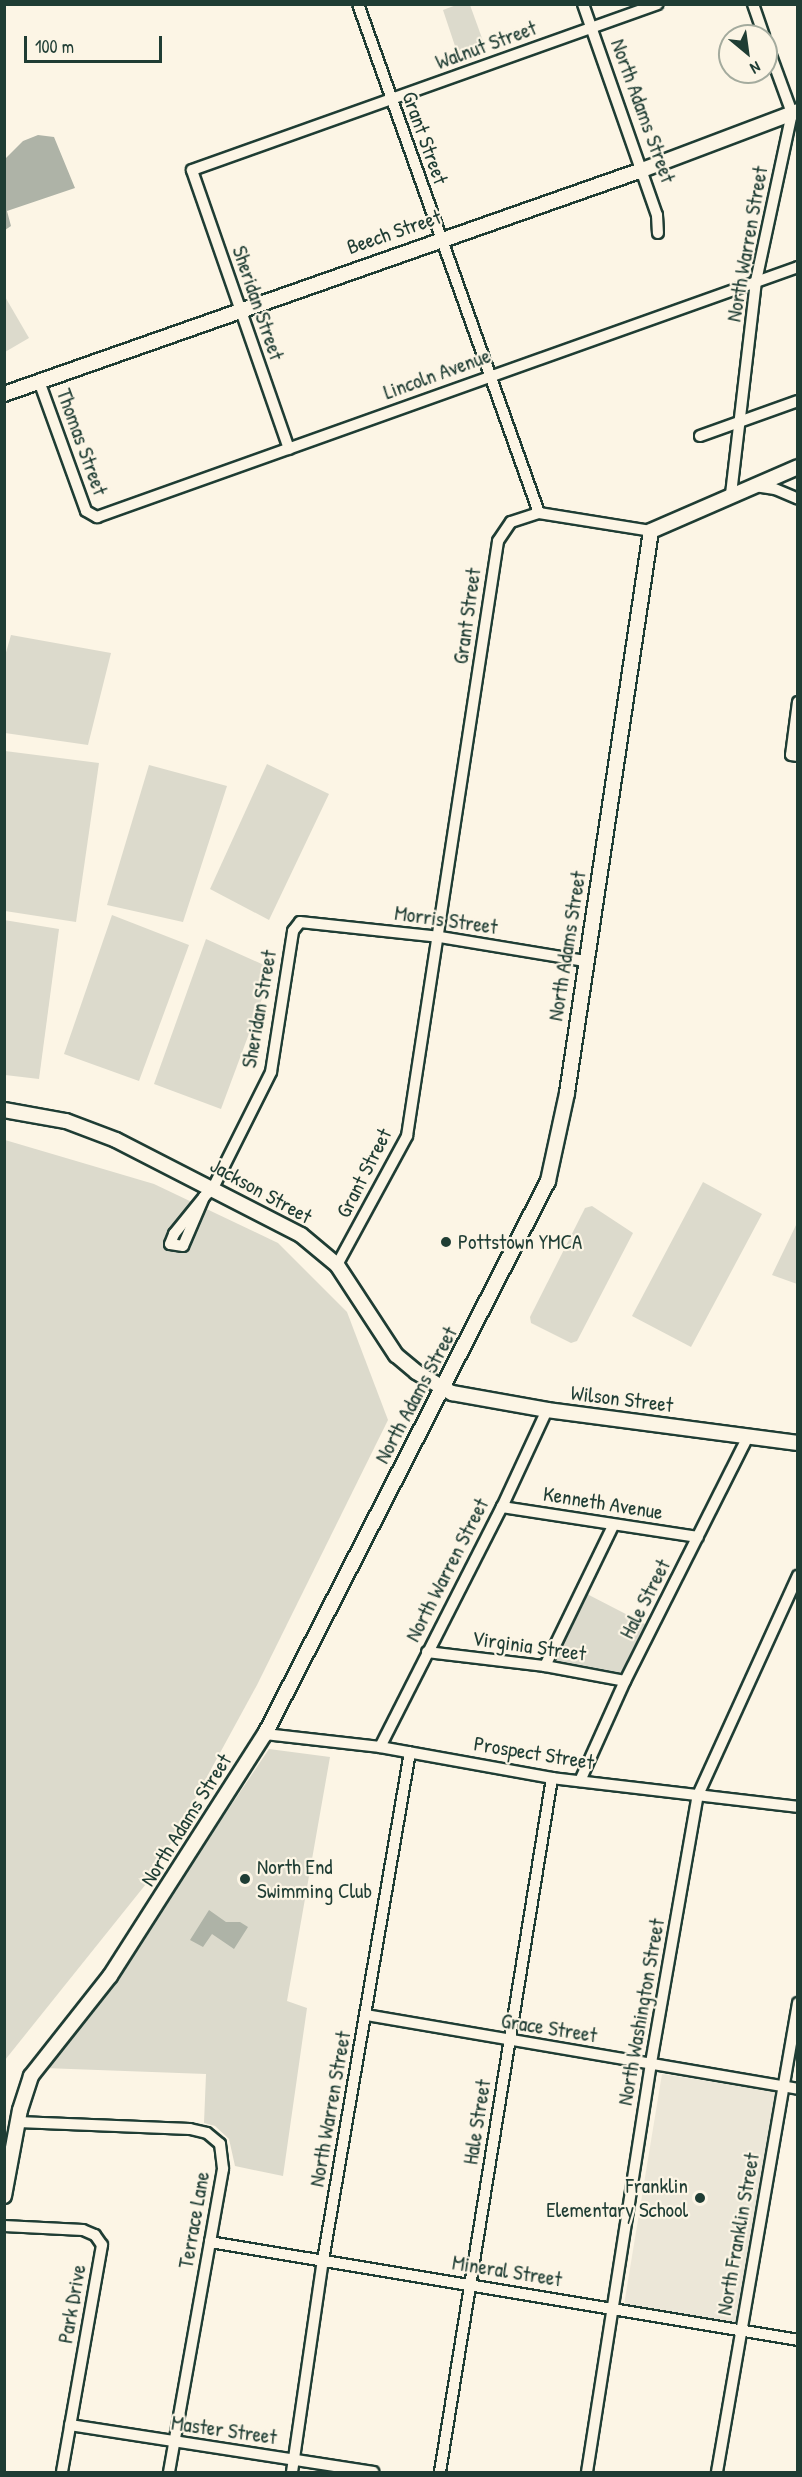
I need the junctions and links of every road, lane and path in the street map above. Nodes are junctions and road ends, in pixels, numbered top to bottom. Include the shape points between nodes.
1 (358, 4) edge
2 (583, 4) edge
3 (657, 4) edge
4 (753, 4) edge
5 (760, 24) edge
6 (591, 28) junction
7 (778, 71) edge
8 (390, 100) junction
9 (795, 112) edge
10 (192, 170) joint
11 (642, 170) junction
12 (658, 233) dead end
13 (441, 238) junction
14 (798, 267) edge
15 (756, 281) junction
16 (239, 309) junction
17 (490, 375) junction
18 (39, 381) junction
19 (4, 394) edge
20 (798, 401) edge
21 (742, 420) junction
22 (700, 436) dead end
23 (289, 450) junction
24 (798, 467) edge
25 (752, 485) junction
26 (731, 494) junction
27 (798, 499) edge
28 (539, 513) junction
29 (90, 516) joint
30 (651, 531) junction
31 (798, 702) edge
32 (794, 755) edge
33 (300, 922) joint
34 (440, 938) junction
35 (585, 961) junction
36 (4, 1110) edge
37 (208, 1192) junction
38 (337, 1264) junction
39 (443, 1388) junction
40 (547, 1410) junction
41 (748, 1436) junction
42 (798, 1443) edge
43 (502, 1507) junction
44 (613, 1526) junction
45 (698, 1537) junction
46 (798, 1576) edge
47 (427, 1652) junction
48 (545, 1665) junction
49 (625, 1681) junction
50 (265, 1734) junction
51 (380, 1747) junction
52 (410, 1752) junction
53 (552, 1778) junction
54 (580, 1781) junction
55 (698, 1795) junction
56 (798, 1806) edge
57 (798, 2003) edge
58 (366, 2015) junction
59 (509, 2042) junction
60 (651, 2063) junction
61 (784, 2087) junction
62 (798, 2089) edge
63 (18, 2122) junction
64 (4, 2196) edge
65 (4, 2226) edge
66 (210, 2242) junction
67 (323, 2260) junction
68 (472, 2286) junction
69 (615, 2308) junction
70 (741, 2331) junction
71 (798, 2340) edge
72 (70, 2425) junction
73 (174, 2443) junction
74 (294, 2460) junction
75 (62, 2472) edge
76 (169, 2472) edge
77 (292, 2472) edge
78 (373, 2472) edge
79 (440, 2472) edge
80 (587, 2472) edge
81 (717, 2472) edge

1 - 8 street, Grant Street
2 - 6 street, North Adams Street
3 - 6 street, Walnut Street
4 - 5 street
6 - 8 street, Walnut Street
6 - 11 street, North Adams Street
7 - 9 street
8 - 10 street, Walnut Street
8 - 13 street, Grant Street
9 - 11 street, Beech Street
9 - 15 street, North Warren Street
10 - 16 street, Sheridan Street
11 - 12 street, North Adams Street via 657,215
11 - 13 street, Beech Street
13 - 16 street, Beech Street
13 - 17 street, Grant Street
14 - 15 street, Lincoln Avenue
15 - 17 street, Lincoln Avenue
15 - 21 street, North Warren Street
16 - 18 street, Beech Street
16 - 23 street, Sheridan Street
17 - 23 street, Lincoln Avenue
17 - 28 street, Grant Street
18 - 19 street, Beech Street
18 - 29 street, Thomas Street
20 - 21 street
21 - 22 street
21 - 26 street, North Warren Street
23 - 29 street, Lincoln Avenue via 104,515
24 - 25 street
25 - 26 street
25 - 27 street
26 - 30 street
28 - 30 street
28 - 34 street, Grant Street via 511,522 498,541
30 - 35 street, North Adams Street
31 - 32 street
33 - 34 street, Morris Street
33 - 37 street, Sheridan Street via 293,931 271,1072
34 - 35 street, Morris Street
34 - 38 street, Grant Street via 407,1136
35 - 39 street, North Adams Street via 563,1114 548,1181
36 - 37 street, Jackson Street via 66,1121 116,1140
37 - 38 street, Jackson Street via 301,1235
38 - 39 street, Jackson Street via 390,1349 416,1372
39 - 40 street, Wilson Street via 457,1395
39 - 50 street, North Adams Street
40 - 41 street, Wilson Street
40 - 43 street, North Warren Street
41 - 42 street, Wilson Street
41 - 45 street, Hale Street
43 - 44 street, Kenneth Avenue
43 - 47 street, North Warren Street
44 - 45 street, Kenneth Avenue
44 - 48 street
45 - 49 street, Hale Street
46 - 55 street, North Washington Street
47 - 48 street, Virginia Street
47 - 51 street, North Warren Street
48 - 49 street, Virginia Street
49 - 54 street, Hale Street
50 - 51 street, Prospect Street
50 - 63 street, North Adams Street via 101,1990 31,2076
51 - 52 street, Prospect Street
52 - 53 street, Prospect Street
52 - 58 street, North Warren Street
53 - 54 street, Prospect Street
53 - 59 street, Hale Street
54 - 55 street, Prospect Street
55 - 56 street, Prospect Street
55 - 60 street, North Washington Street
57 - 61 street, North Franklin Street
58 - 59 street, Grace Street
58 - 67 street, North Warren Street
59 - 60 street, Grace Street
59 - 68 street, Hale Street
60 - 61 street, Grace Street
60 - 69 street, North Washington Street
61 - 62 street, Grace Street
61 - 70 street, North Franklin Street
63 - 64 street, North Adams Street
63 - 66 street, Terrace Lane via 207,2133 220,2144 224,2160
65 - 72 street, Park Drive via 83,2230 95,2235 102,2245
66 - 67 street, Mineral Street
66 - 73 street, Terrace Lane
67 - 68 street, Mineral Street
67 - 74 street, North Warren Street
68 - 69 street, Mineral Street
68 - 79 street, Hale Street
69 - 70 street, Mineral Street
69 - 80 street, North Washington Street
70 - 71 street, Mineral Street
70 - 81 street, North Franklin Street
72 - 73 street, Master Street
72 - 75 street, Park Drive
73 - 74 street, Master Street
73 - 76 street, Terrace Lane
74 - 77 street, North Warren Street
74 - 78 street, Master Street

